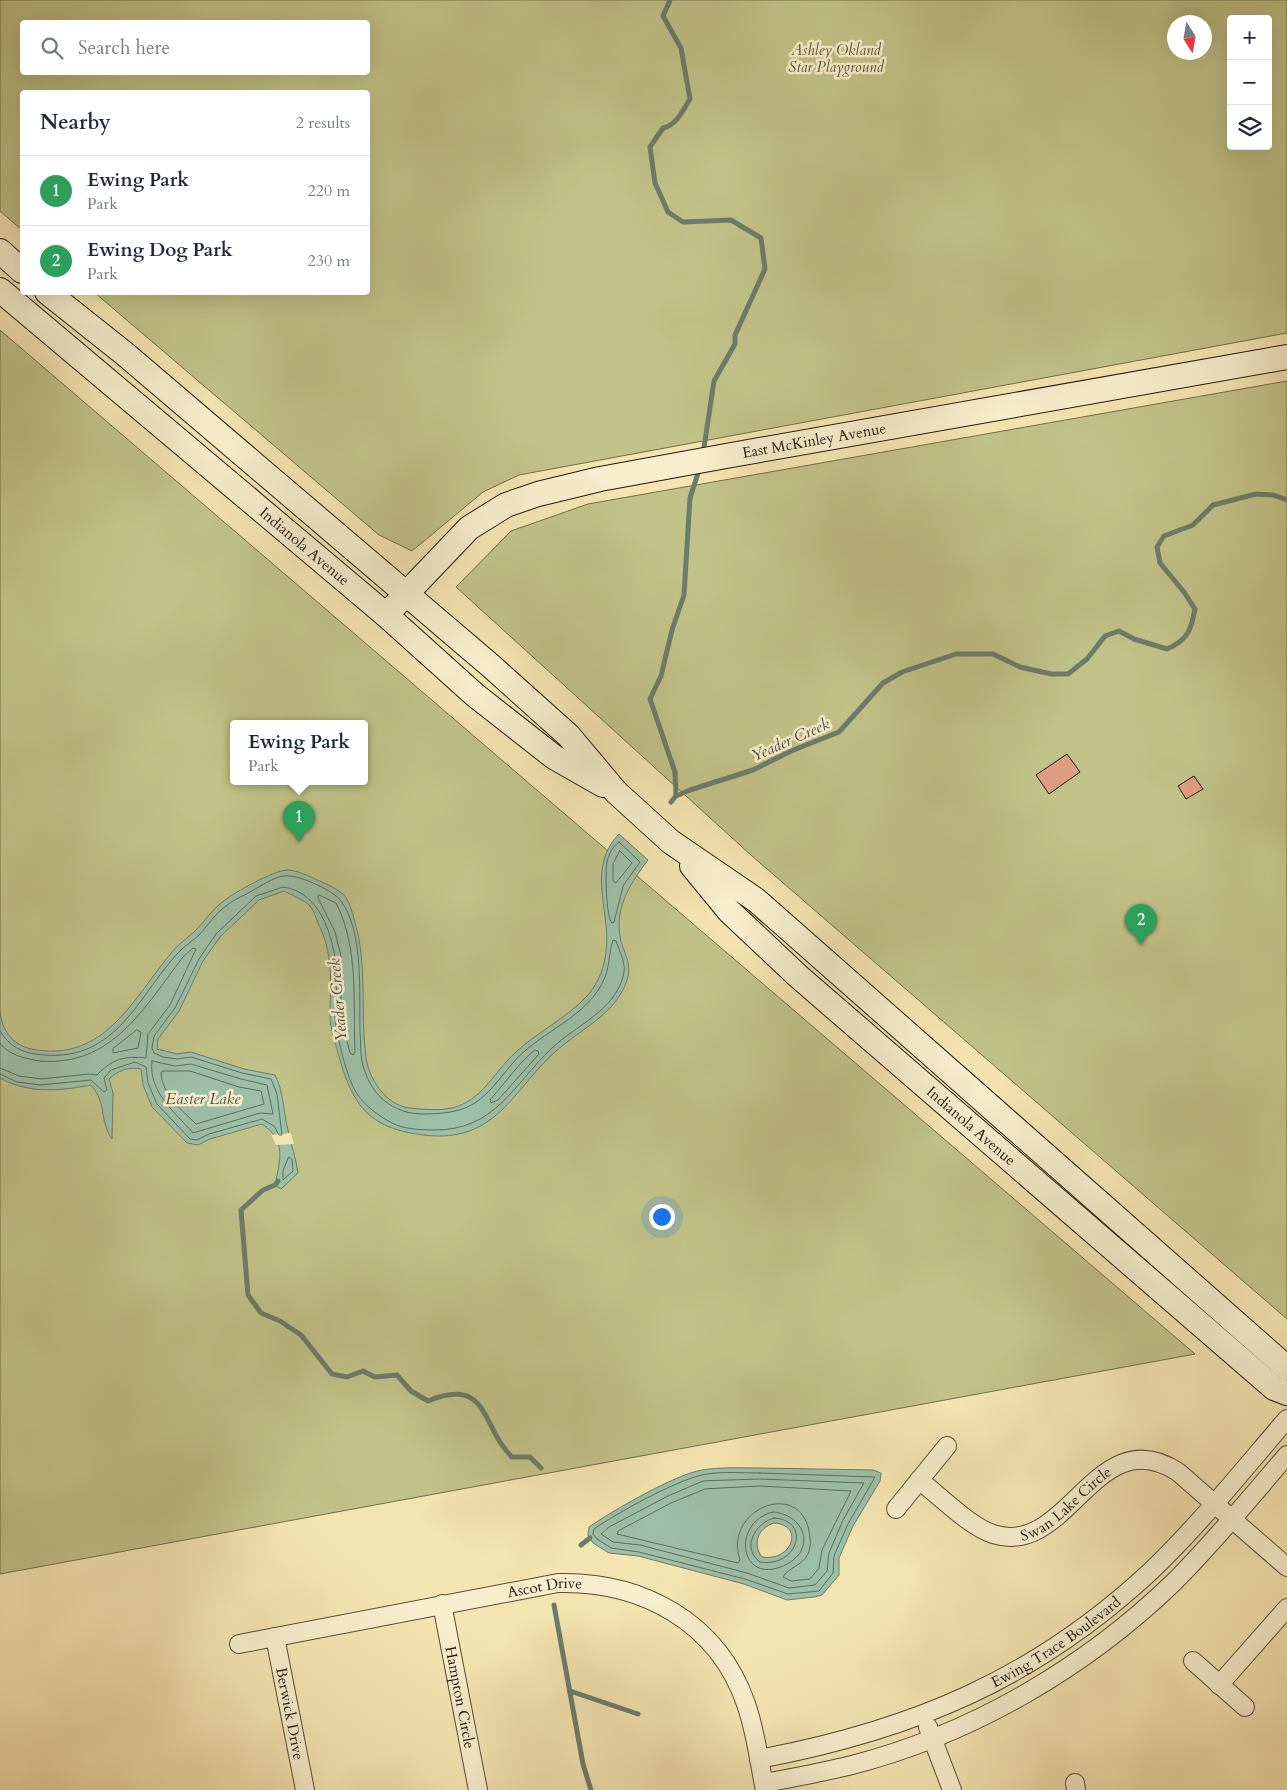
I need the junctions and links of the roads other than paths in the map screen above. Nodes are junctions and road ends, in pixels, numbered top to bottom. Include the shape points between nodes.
1 (0, 251) edge
2 (20, 269) edge
3 (0, 290) edge
4 (51, 295) edge
5 (1287, 357) edge
6 (405, 594) junction
7 (386, 616) junction
8 (616, 792) junction
9 (671, 842) junction
10 (1287, 1368) edge
11 (1287, 1393) edge
12 (1287, 1419) edge
13 (947, 1446) dead end
14 (1287, 1455) edge
15 (920, 1480) junction
16 (1214, 1503) junction
17 (896, 1510) dead end
18 (1232, 1519) junction
19 (1287, 1567) edge
20 (442, 1604) junction
21 (1287, 1608) edge
22 (275, 1637) junction
23 (239, 1644) dead end
24 (1193, 1661) dead end
25 (1219, 1685) junction
26 (1245, 1708) dead end
27 (924, 1715) junction
28 (932, 1738) junction
29 (759, 1759) junction
30 (764, 1787) edge
31 (305, 1790) edge
32 (478, 1790) edge
33 (952, 1790) edge

1 - 2 main road
3 - 7 main road, Indianola Avenue
4 - 6 main road, Indianola Avenue via 132,360
5 - 6 main road, East McKinley Avenue via 726,456 538,494 506,505 469,528
6 - 7 main road, East McKinley Avenue
6 - 8 main road, Indianola Avenue via 569,736
7 - 8 main road, Indianola Avenue via 475,695 554,757
8 - 9 main road, Indianola Avenue
9 - 10 main road, Indianola Avenue via 763,906
9 - 11 main road, Indianola Avenue via 729,911 798,976 1274,1388
12 - 16 street, Ewing Trace Boulevard
13 - 15 street
14 - 18 street, Ewing Trace Boulevard
15 - 16 street, Swan Lake Circle via 981,1529 1007,1537 1035,1532 1106,1472 1122,1462 1136,1459 1165,1464
15 - 17 street
16 - 18 street, Swan Lake Circle
16 - 27 street, Ewing Trace Boulevard via 1151,1570 1075,1633 991,1684
18 - 19 street, Swan Lake Circle
18 - 28 street, Ewing Trace Boulevard via 1174,1582 1096,1647 1005,1705
20 - 22 street, Ascot Drive
20 - 29 street, Ascot Drive via 539,1585 585,1582 634,1592 657,1602 701,1633 724,1661 746,1704
20 - 32 street, Hampton Circle
21 - 25 street
22 - 23 street, Ascot Drive
22 - 31 street, Berwick Drive
24 - 25 street
25 - 26 street
27 - 28 street
27 - 29 street, Ewing Trace Boulevard via 849,1740
28 - 30 street, Ewing Trace Boulevard via 853,1764
28 - 33 street
29 - 30 street, Ascot Drive

